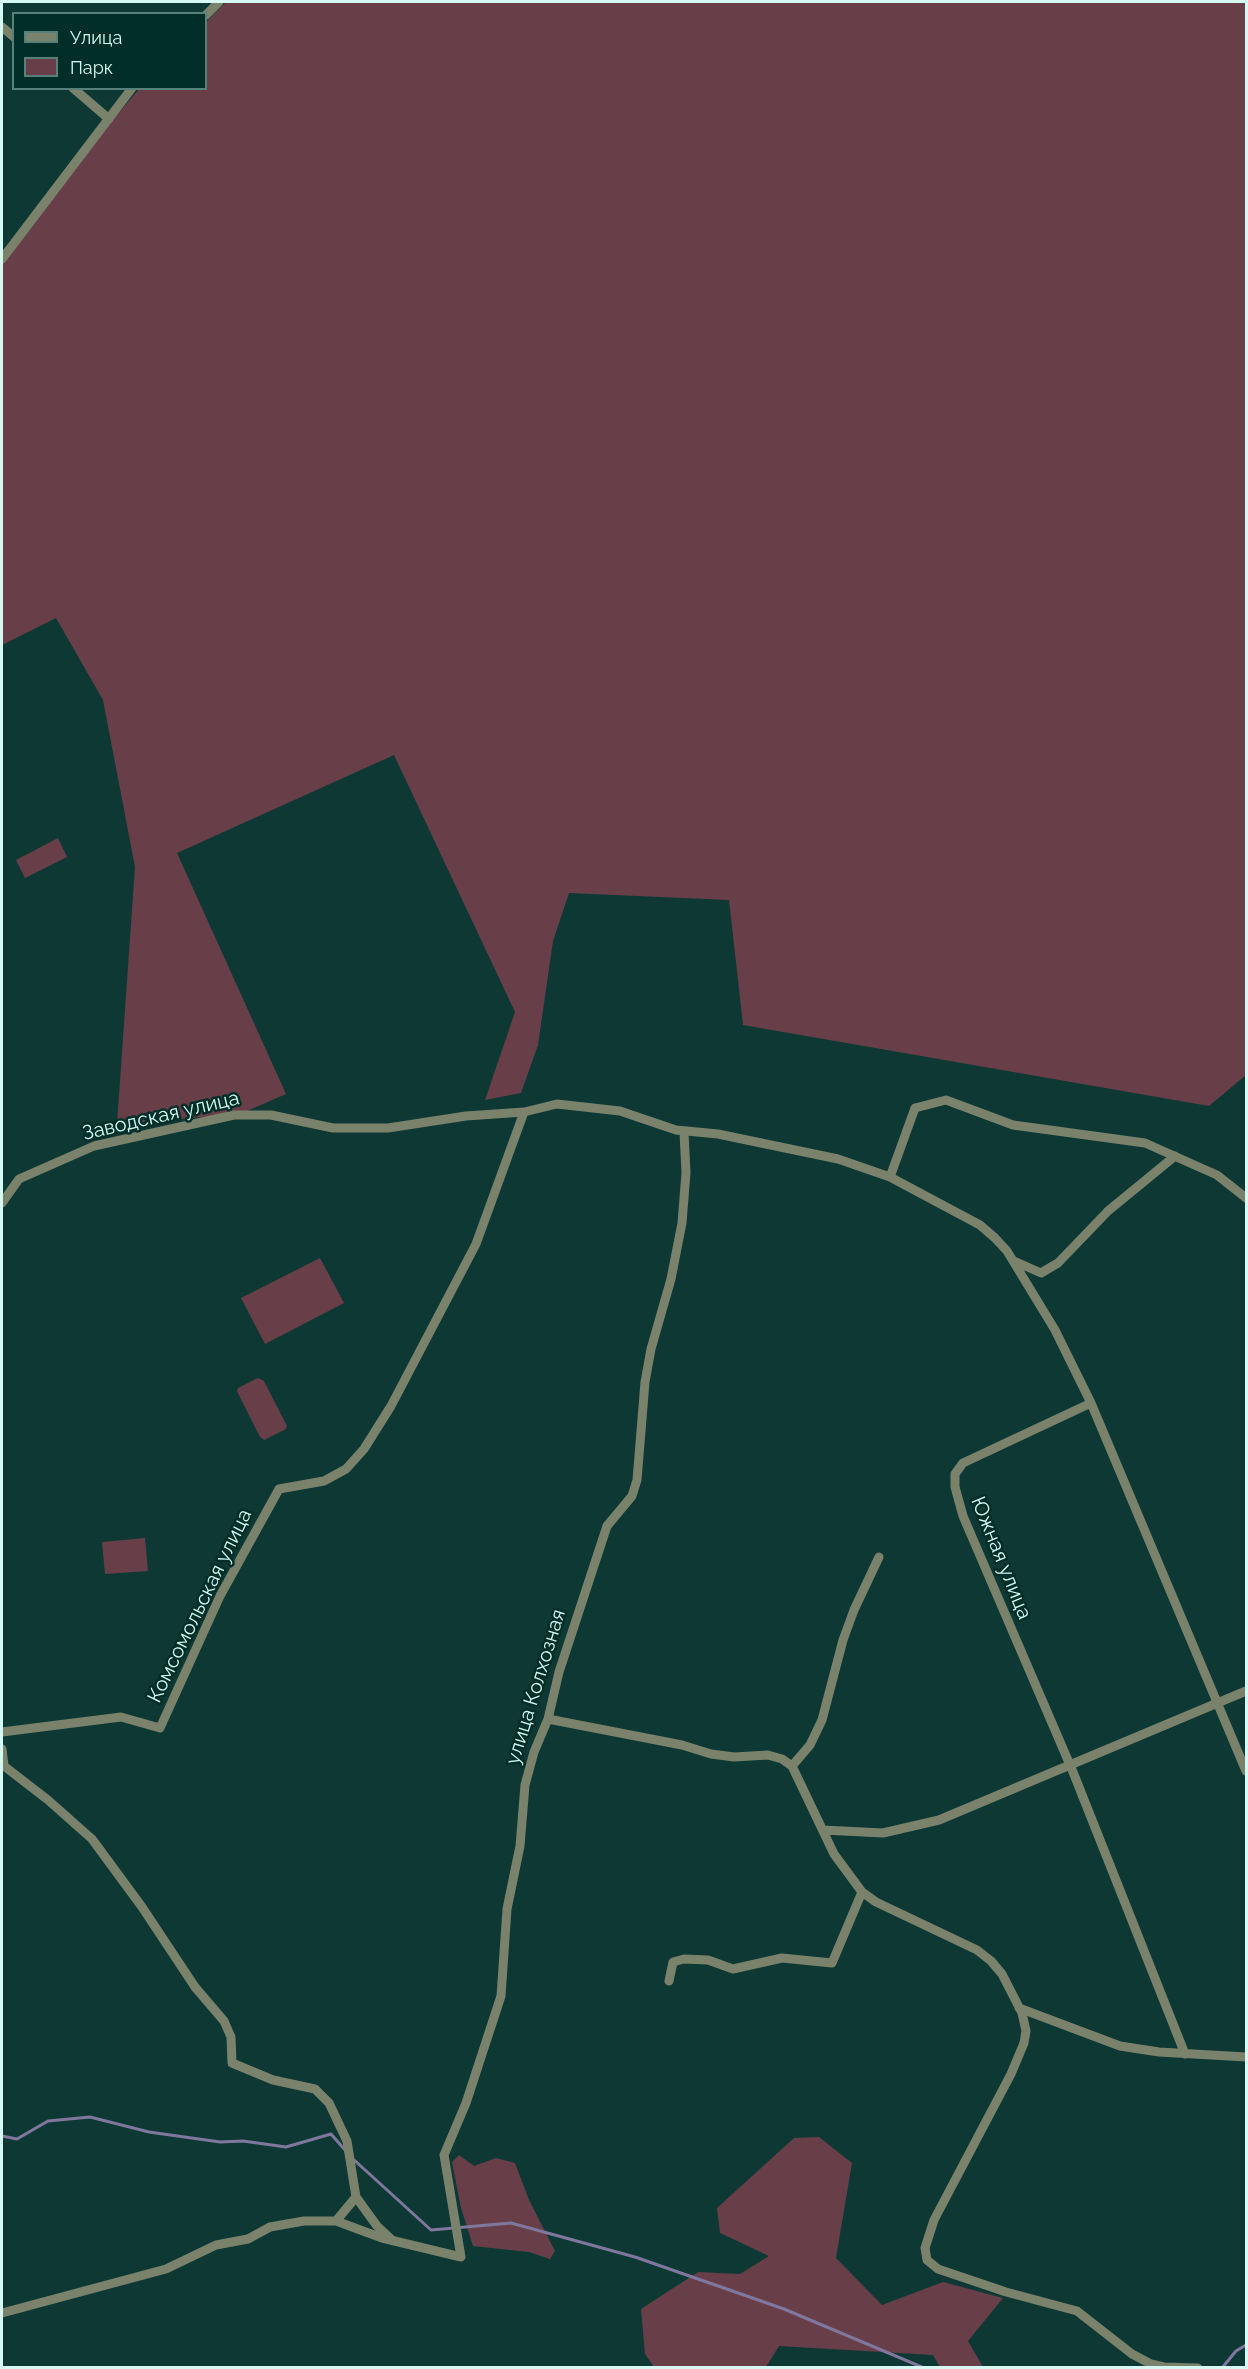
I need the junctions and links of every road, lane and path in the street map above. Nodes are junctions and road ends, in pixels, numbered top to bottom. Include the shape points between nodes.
1 (75, 90) edge
2 (131, 90) edge
3 (109, 119) junction
4 (2, 259) edge
5 (524, 1112) junction
6 (684, 1132) junction
7 (1175, 1156) junction
8 (890, 1177) junction
9 (1246, 1198) edge
10 (2, 1203) edge
11 (1009, 1255) junction
12 (1091, 1403) junction
13 (879, 1557) dead end
14 (1246, 1690) edge
15 (1217, 1703) junction
16 (548, 1719) junction
17 (2, 1732) edge
18 (2, 1749) edge
19 (1068, 1763) junction
20 (792, 1766) junction
21 (1246, 1771) edge
22 (823, 1830) junction
23 (862, 1892) junction
24 (669, 1981) dead end
25 (1019, 2008) junction
26 (1185, 2054) junction
27 (1246, 2057) edge
28 (356, 2196) junction
29 (336, 2221) junction
30 (393, 2240) junction
31 (2, 2313) edge
32 (1193, 2367) edge

1 - 3 street
2 - 3 street
3 - 4 street
5 - 6 street, Заводская улица via 557,1104 603,1108
5 - 10 street, Заводская улица via 388,1128 333,1128 271,1114 234,1115 94,1146 19,1179
5 - 17 street, Комсомольская улица via 476,1244 391,1406 364,1449 346,1469 324,1481 279,1489 220,1596 160,1728 126,1717
6 - 8 street, Заводская улица via 718,1134 838,1159
6 - 16 street, улица Колхозная via 682,1223 647,1371 637,1480 632,1496 607,1526 559,1672
7 - 8 street via 1145,1143 1013,1125 946,1100 915,1108
7 - 9 street via 1217,1175
7 - 11 street via 1108,1211 1058,1263 1041,1273
8 - 11 street, Заводская улица via 980,1225
11 - 12 street via 1070,1356
12 - 15 street
12 - 19 street, Южная улица via 963,1462 954,1483 963,1516
13 - 20 street via 843,1640 822,1720 805,1752
14 - 15 street
15 - 19 street
15 - 21 street
16 - 20 street via 711,1754 774,1755
16 - 30 street, улица Колхозная via 525,1785 520,1846 507,1909 501,1996 466,2103 444,2155 461,2258
18 - 28 street via 4,1766 92,1839 195,1987 220,2013 231,2037 232,2063 273,2080 315,2089 329,2103 347,2141
19 - 22 street via 920,1826 883,1833
19 - 26 street, Южная улица
20 - 22 street
22 - 23 street via 841,1867
23 - 24 street via 832,1963 782,1958 733,1968 708,1960 684,1959 673,1962
23 - 25 street via 984,1955 1002,1974
25 - 26 street via 1110,2043
25 - 32 street via 1026,2031 1021,2054 934,2220 924,2253 938,2269 1077,2311 1147,2362 1164,2367
26 - 27 street
28 - 29 street
28 - 30 street via 377,2226
29 - 30 street
29 - 31 street via 270,2227 248,2239 216,2245 166,2269

